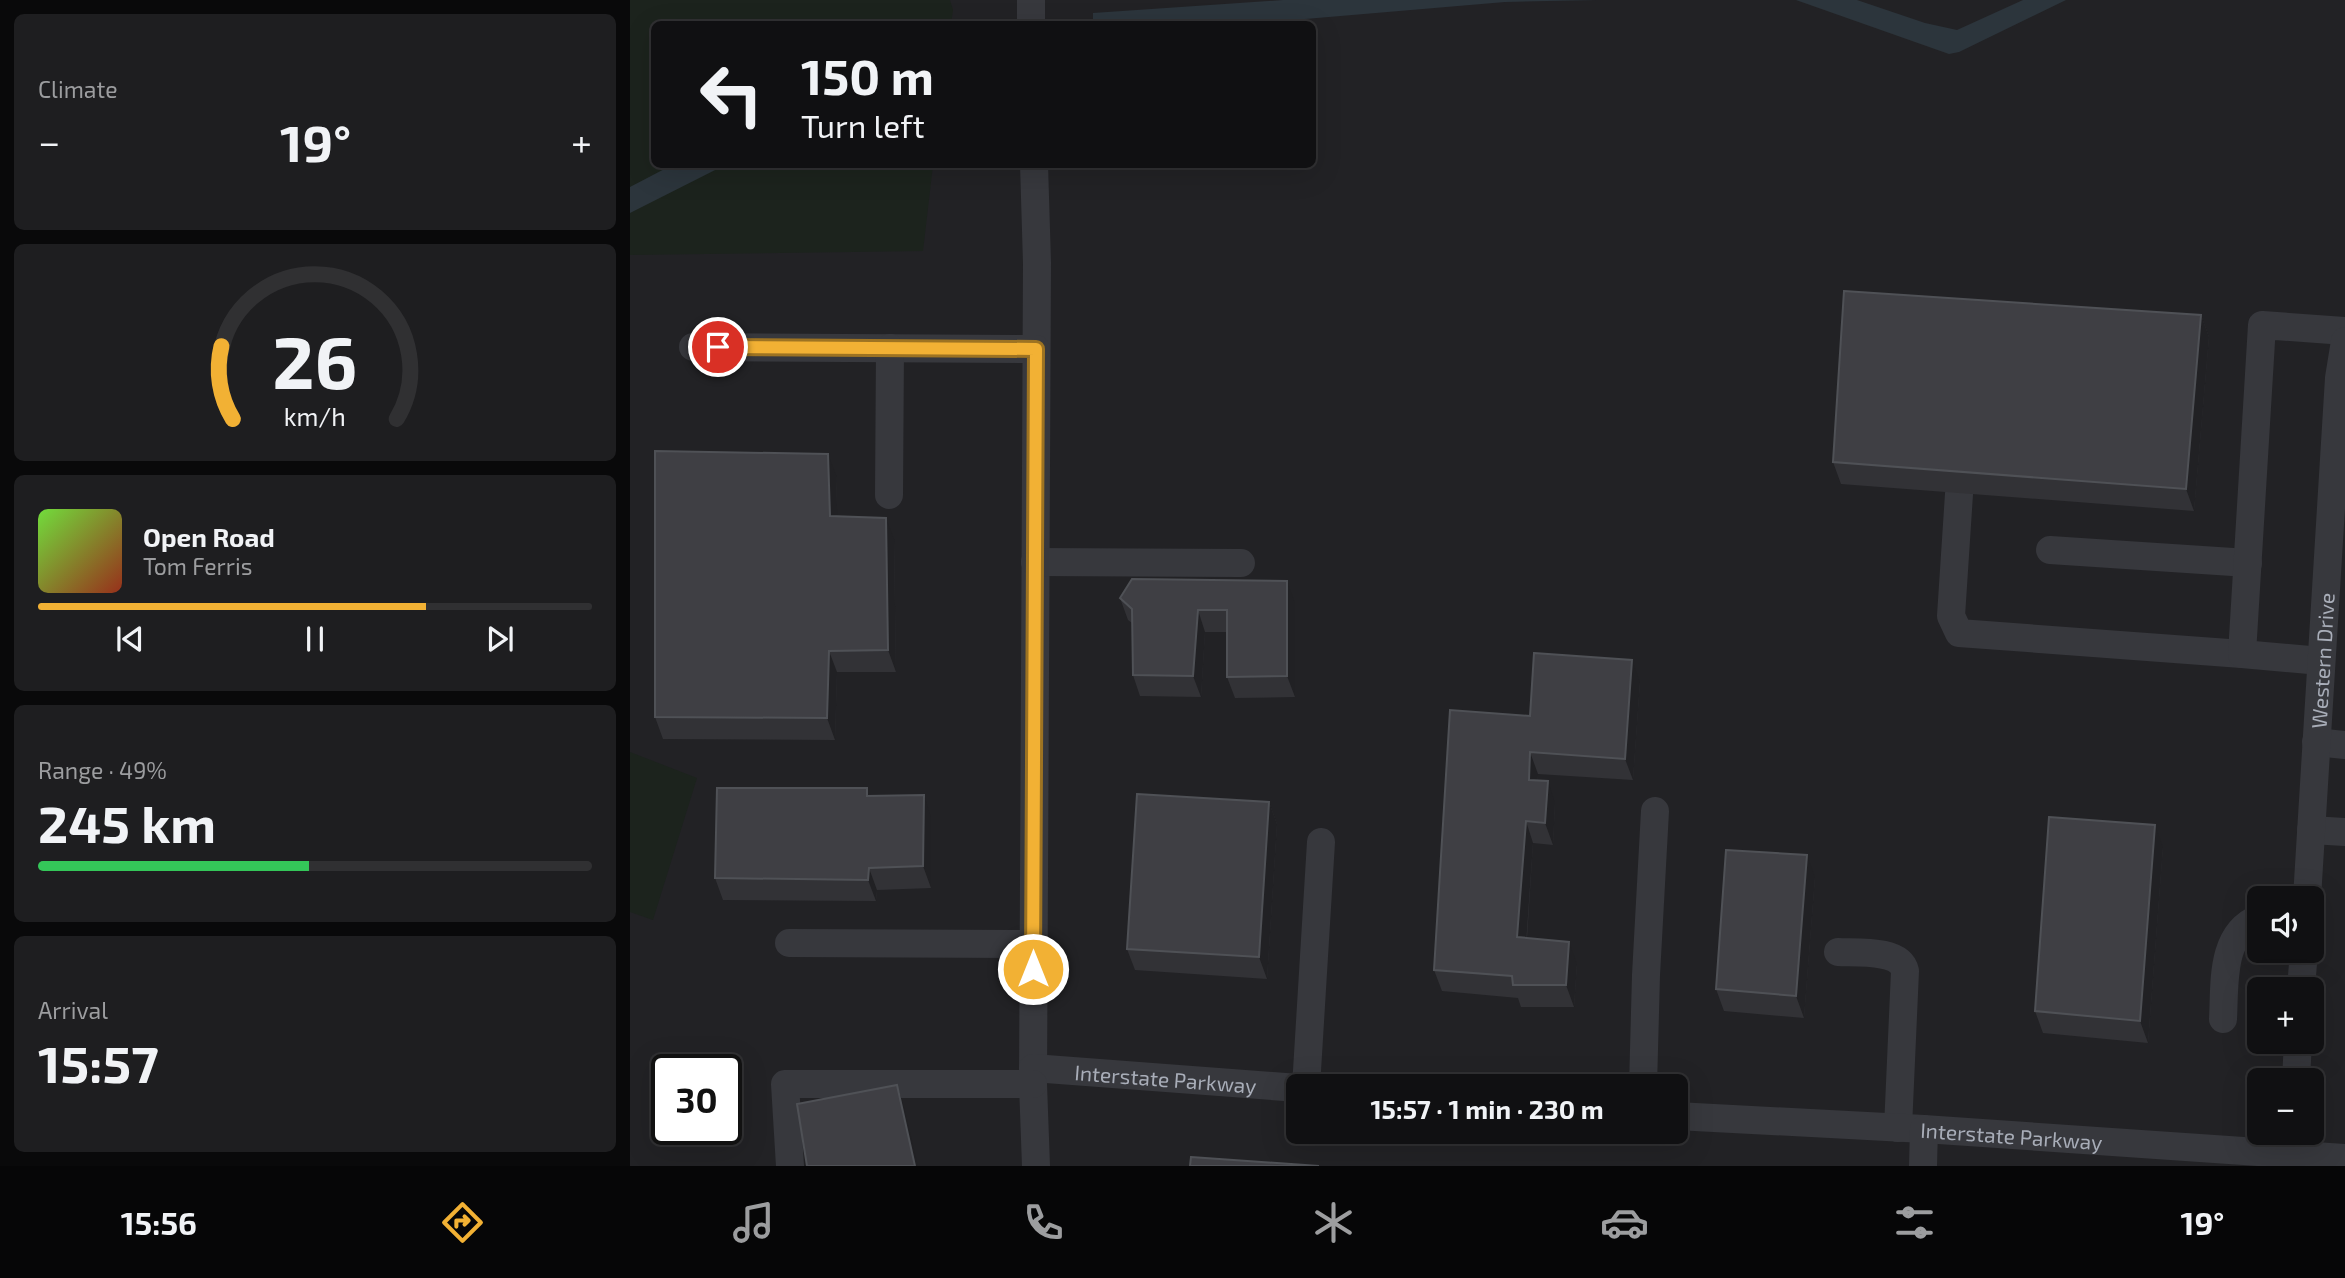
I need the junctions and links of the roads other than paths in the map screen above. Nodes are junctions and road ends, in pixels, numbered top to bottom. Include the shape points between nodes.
1 (1031, 0) edge
2 (1031, 21) edge
3 (1034, 168) edge
4 (2345, 331) edge
5 (2345, 341) edge
6 (693, 347) dead end
7 (890, 348) junction
8 (1036, 349) junction
9 (1959, 494) edge
10 (889, 495) dead end
11 (2050, 550) dead end
12 (1035, 562) junction
13 (1241, 563) dead end
14 (2248, 563) junction
15 (2242, 654) junction
16 (2321, 661) junction
17 (2316, 742) junction
18 (2345, 745) edge
19 (1655, 811) dead end
20 (2311, 830) junction
21 (2345, 832) edge
22 (1321, 842) dead end
23 (2308, 886) edge
24 (2247, 925) edge
25 (789, 943) dead end
26 (1034, 944) junction
27 (1838, 952) dead end
28 (2223, 1019) dead end
29 (1307, 1074) edge
30 (1643, 1074) edge
31 (1033, 1076) junction
32 (1286, 1087) edge
33 (1688, 1117) edge
34 (1911, 1129) junction
35 (2247, 1141) edge
36 (2297, 1145) edge
37 (2341, 1161) edge
38 (790, 1166) edge
39 (1036, 1166) edge
40 (1923, 1166) edge

1 - 2 street
3 - 8 street
4 - 14 street via 2262,325
5 - 16 street, Western Drive
6 - 7 street
7 - 8 street
7 - 10 street
8 - 12 street
9 - 15 street via 1951,615 1959,633
11 - 14 street
12 - 13 street
12 - 26 street
14 - 15 street
15 - 16 street
16 - 17 street, Western Drive
17 - 18 street
17 - 20 street, Western Drive
19 - 30 street
20 - 21 street
20 - 23 street, Western Drive
22 - 29 street
24 - 28 street via 2232,943
25 - 26 street
26 - 31 street
27 - 34 street via 1886,956 1904,965
31 - 32 street, Interstate Parkway
31 - 38 street, Interstate Parkway via 785,1084
31 - 39 street
33 - 34 street, Interstate Parkway
34 - 35 street, Interstate Parkway
34 - 40 street
36 - 37 street, Interstate Parkway

